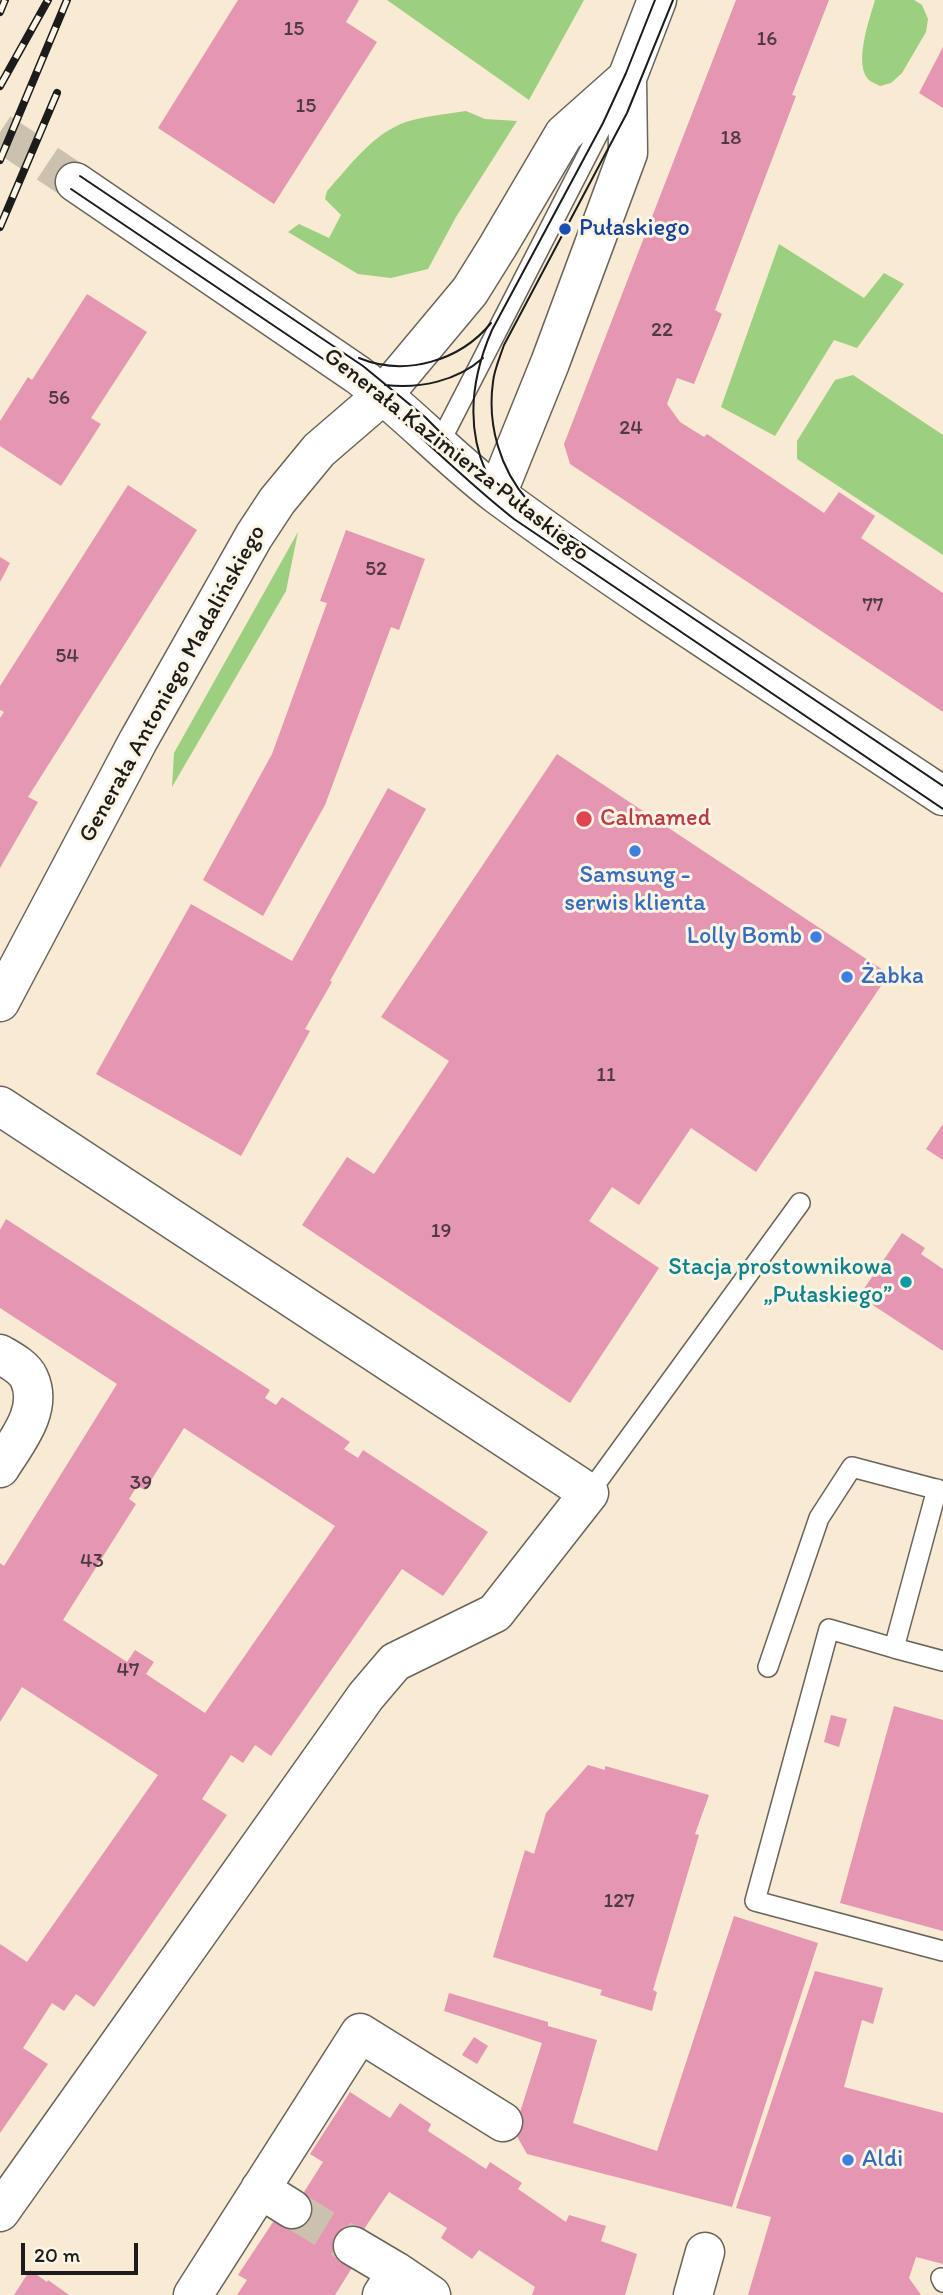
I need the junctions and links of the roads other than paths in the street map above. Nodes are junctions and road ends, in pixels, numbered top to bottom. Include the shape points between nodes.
1 (657, 0) edge
2 (627, 78) junction
3 (75, 182) tunnel mouth
4 (384, 394) junction
5 (439, 444) junction
6 (497, 494) junction
7 (943, 796) edge
8 (0, 1002) edge
9 (0, 1106) edge
10 (800, 1203) dead end
11 (0, 1354) edge
12 (0, 1468) edge
13 (940, 1490) edge
14 (589, 1493) junction
15 (894, 1648) junction
16 (943, 1661) edge
17 (768, 1667) dead end
18 (943, 1951) edge
19 (502, 2122) dead end
20 (260, 2189) junction
21 (292, 2209) tunnel mouth
22 (0, 2212) edge
23 (353, 2246) tunnel mouth
24 (705, 2252) dead end
25 (389, 2284) edge
26 (194, 2295) edge
27 (431, 2295) edge
28 (692, 2295) edge

1 - 2 street
2 - 4 street, Generała Antoniego Madalińskiego via 564,134 470,290
2 - 5 lane
2 - 6 street via 628,153
3 - 4 street, Generała Kazimierza Pułaskiego
4 - 5 street, Generała Kazimierza Pułaskiego
4 - 8 street, Generała Antoniego Madalińskiego via 319,450 254,536 138,741
5 - 6 street, Generała Kazimierza Pułaskiego
6 - 7 street, Generała Kazimierza Pułaskiego via 609,575
9 - 14 street
10 - 14 lane
11 - 12 street via 29,1377 34,1399 28,1423
13 - 15 lane
13 - 17 lane via 852,1467 819,1518
14 - 22 street via 495,1613 395,1661 366,1696
15 - 16 lane
15 - 18 lane via 829,1629 755,1901
19 - 20 street via 360,2033
20 - 21 street
20 - 26 street
23 - 25 street
24 - 28 street
25 - 27 street

